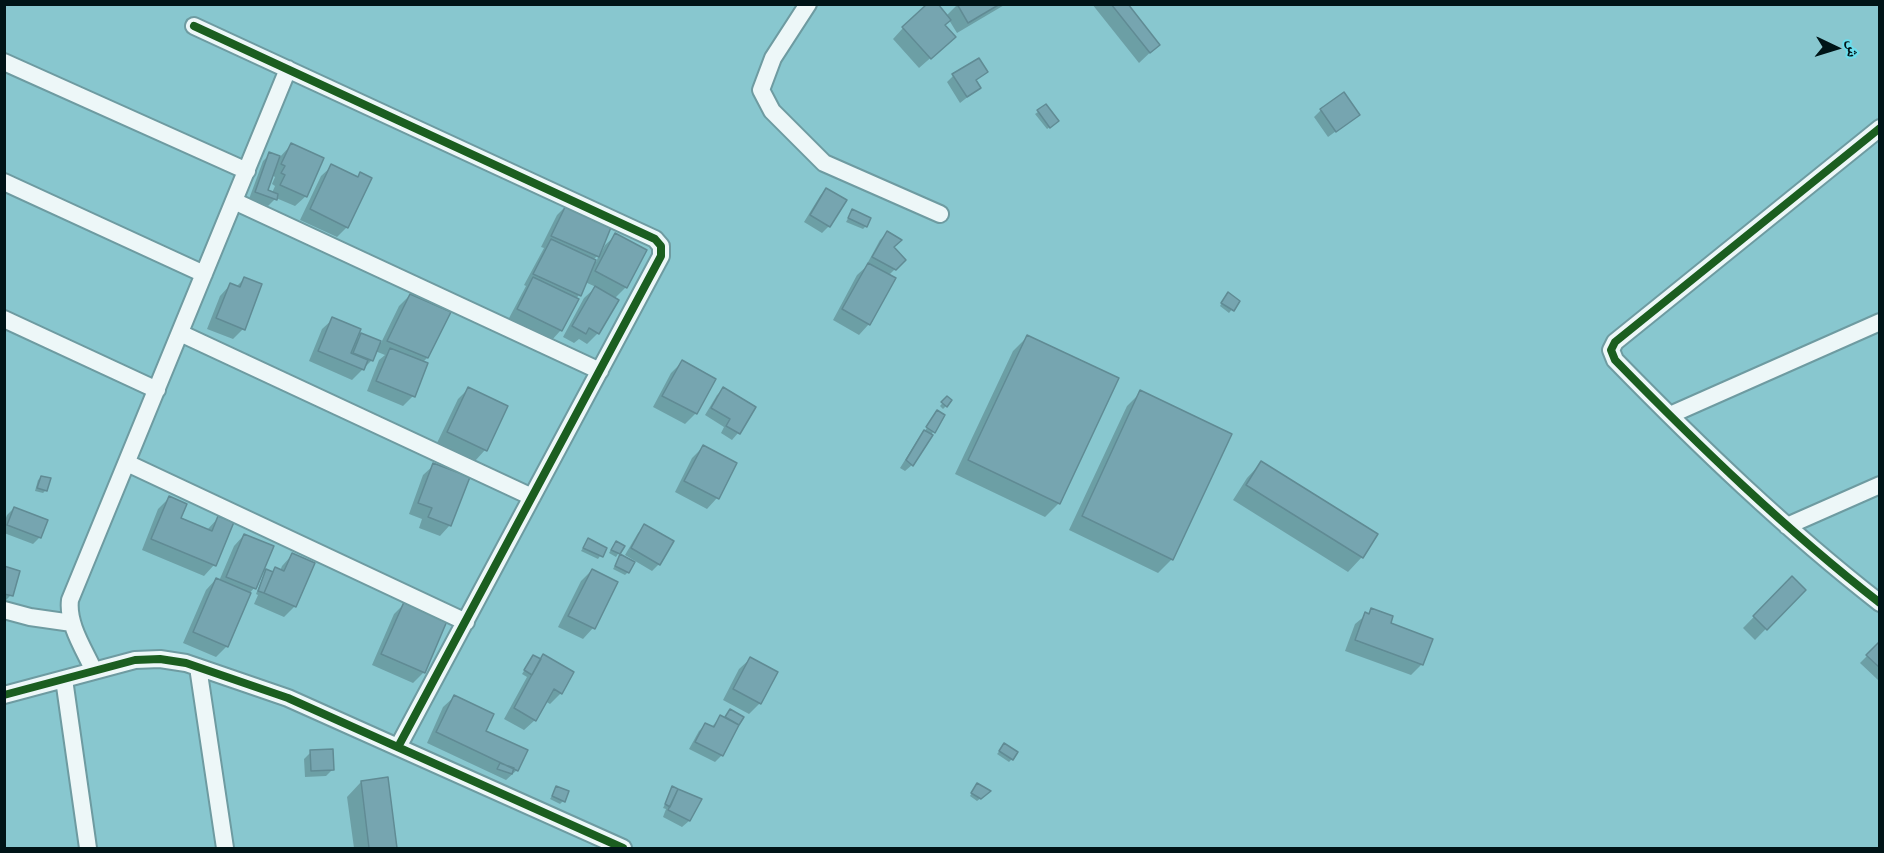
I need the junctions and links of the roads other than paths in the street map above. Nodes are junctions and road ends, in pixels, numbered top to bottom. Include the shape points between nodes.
1 (808, 4) edge
2 (194, 26) dead end
3 (4, 62) edge
4 (288, 69) junction
5 (1880, 128) edge
6 (247, 171) junction
7 (4, 182) edge
8 (234, 201) junction
9 (940, 214) dead end
10 (204, 274) junction
11 (4, 319) edge
12 (1880, 322) edge
13 (180, 333) junction
14 (600, 371) junction
15 (157, 390) junction
16 (1670, 415) junction
17 (127, 463) junction
18 (1880, 484) edge
19 (532, 497) junction
20 (1787, 526) junction
21 (1880, 603) edge
22 (4, 610) edge
23 (466, 622) junction
24 (72, 623) junction
25 (198, 667) junction
26 (94, 671) junction
27 (64, 679) junction
28 (4, 695) edge
29 (398, 747) junction
30 (88, 849) edge
31 (225, 849) edge
32 (623, 849) edge

1 - 9 street via 773,58 762,90 772,111 824,163
2 - 4 street
3 - 6 street
4 - 6 street
4 - 14 street via 655,239 661,256
5 - 16 street via 1615,342 1611,350 1616,360
6 - 8 street
7 - 10 street
8 - 10 street
8 - 14 street
10 - 13 street
11 - 15 street
12 - 16 street
13 - 15 street
13 - 19 street
14 - 19 street
15 - 17 street
16 - 20 street
17 - 23 street
17 - 24 street via 70,600
18 - 20 street
19 - 23 street
20 - 21 street
22 - 24 street
23 - 29 street
24 - 26 street
25 - 26 street via 148,659
25 - 29 street via 288,698
25 - 31 street
26 - 27 street
27 - 28 street
27 - 30 street
29 - 32 street

